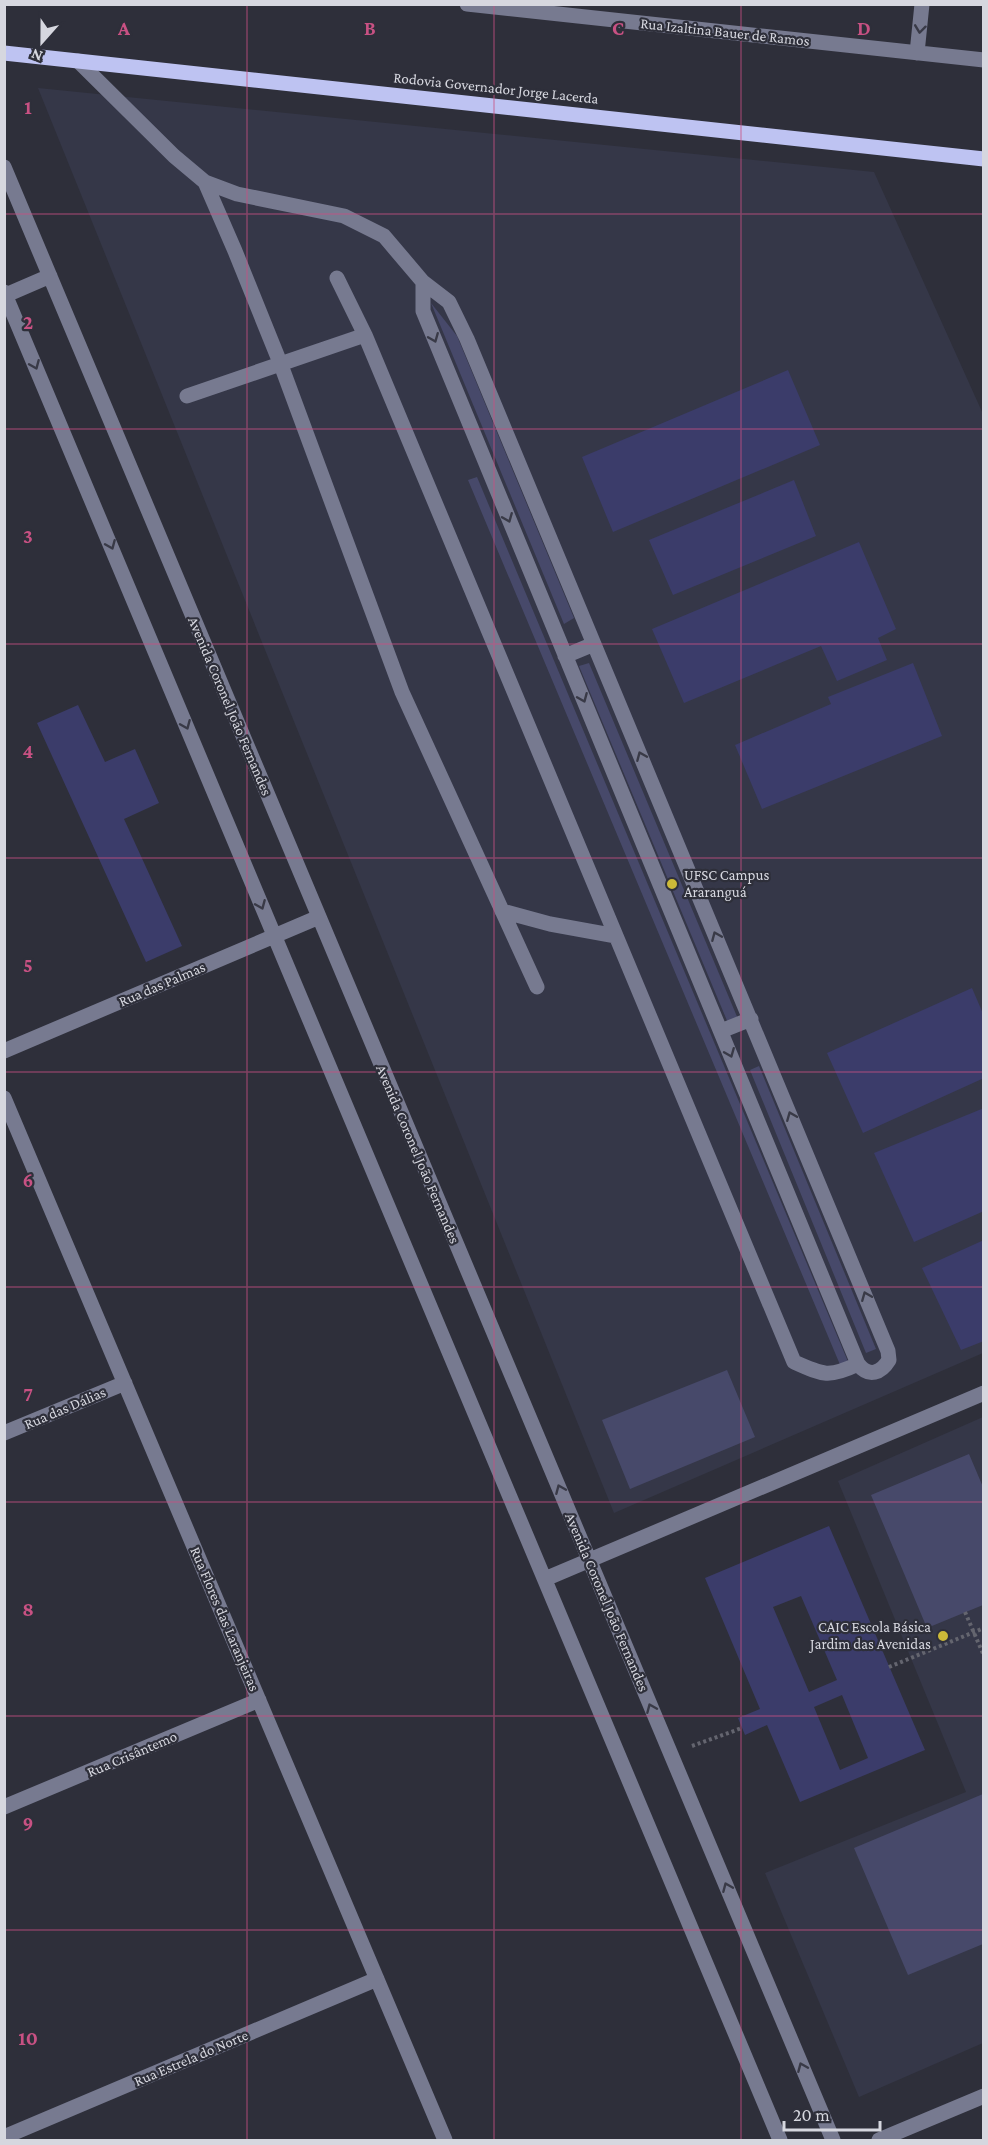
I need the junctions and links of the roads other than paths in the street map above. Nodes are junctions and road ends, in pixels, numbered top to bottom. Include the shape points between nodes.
1 (467, 4) edge
2 (922, 4) edge
3 (4, 53) edge
4 (917, 53) junction
5 (984, 60) edge
6 (78, 61) junction
7 (984, 159) edge
8 (4, 167) edge
9 (205, 182) junction
10 (50, 276) junction
11 (337, 278) dead end
12 (423, 282) junction
13 (5, 293) edge
14 (365, 336) junction
15 (280, 364) junction
16 (187, 396) dead end
17 (594, 644) junction
18 (565, 656) junction
19 (502, 911) junction
20 (319, 917) junction
21 (275, 936) junction
22 (616, 936) junction
23 (537, 987) dead end
24 (751, 1019) junction
25 (721, 1030) junction
26 (4, 1050) edge
27 (4, 1098) edge
28 (858, 1364) junction
29 (125, 1383) junction
30 (984, 1393) edge
31 (4, 1433) edge
32 (590, 1560) junction
33 (545, 1579) junction
34 (259, 1700) junction
35 (4, 1808) edge
36 (377, 1979) junction
37 (984, 2096) edge
38 (4, 2137) edge
39 (445, 2140) edge
40 (780, 2140) edge
41 (833, 2140) edge
42 (879, 2140) edge

1 - 4 street, Rua Izaltina Bauer de Ramos
2 -> 4 street
3 - 6 main road, Rodovia Governador Jorge Lacerda
4 - 5 street, Rua Izaltina Bauer de Ramos
6 - 7 main road, Rodovia Governador Jorge Lacerda
6 - 9 street
8 - 10 street, Avenida Coronel João Fernandes
9 - 12 street via 237,194 344,216 384,236
9 - 15 street
10 - 13 street
10 - 20 street, Avenida Coronel João Fernandes
11 - 14 street
12 - 17 street via 449,302 467,339
12 -> 18 street via 423,311
13 -> 21 street
14 - 15 street
14 - 22 street
15 - 16 street
15 - 19 street via 402,692
17 - 18 street
24 -> 17 street
18 -> 25 street
19 - 22 street
19 - 23 street
20 - 21 street, Rua das Palmas
32 -> 20 street, Avenida Coronel João Fernandes
21 - 26 street, Rua das Palmas
21 - 33 street
22 - 28 street via 794,1362 818,1373 837,1374
24 - 25 street
28 -> 24 street via 863,1371 883,1370 890,1360 888,1350
25 -> 28 street
27 - 29 street, Rua Flores das Laranjeiras
29 - 31 street, Rua das Dálias
29 - 34 street, Rua Flores das Laranjeiras
30 - 32 street
32 - 33 street
41 -> 32 street, Avenida Coronel João Fernandes
33 - 40 street
34 - 35 street, Rua Crisântemo
34 - 36 street, Rua Flores das Laranjeiras
36 - 38 street, Rua Estrela do Norte
36 - 39 street, Rua Flores das Laranjeiras
37 - 42 street

